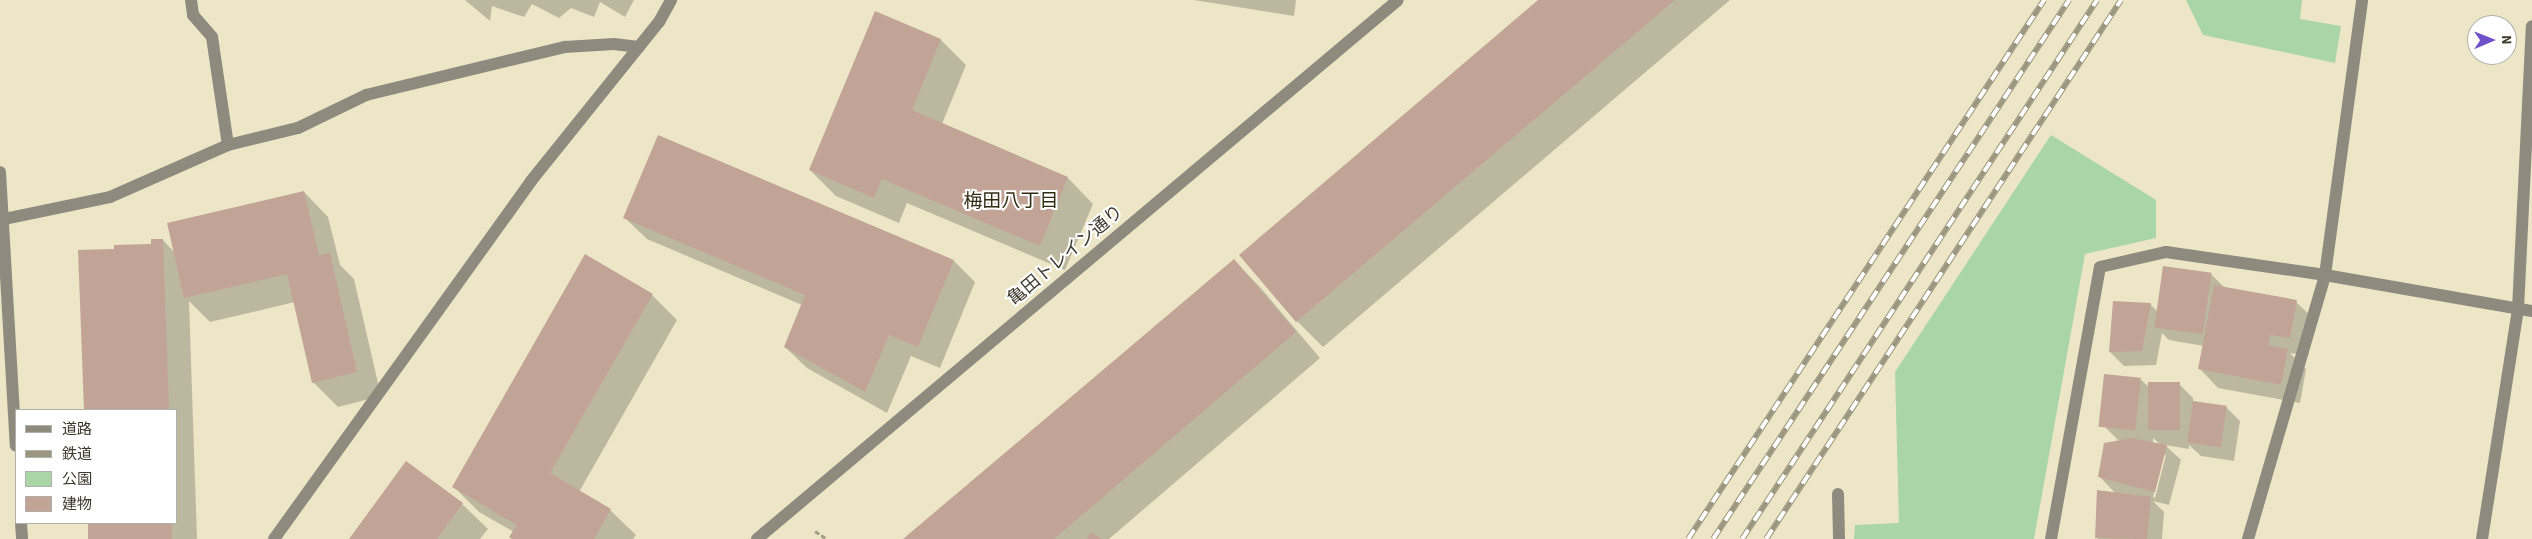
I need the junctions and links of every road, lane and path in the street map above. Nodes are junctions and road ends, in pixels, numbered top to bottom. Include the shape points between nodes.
1 (191, 0) edge
2 (671, 0) edge
3 (1398, 0) edge
4 (2362, 0) edge
5 (2532, 26) edge
6 (639, 47) junction
7 (228, 145) junction
8 (0, 172) edge
9 (1, 220) edge
10 (2325, 275) junction
11 (2518, 309) junction
12 (2532, 311) edge
13 (15, 431) edge
14 (1838, 494) dead end
15 (21, 524) edge
16 (816, 531) dead end
17 (22, 539) edge
18 (274, 539) edge
19 (757, 539) edge
20 (828, 539) edge
21 (1839, 539) edge
22 (2051, 539) edge
23 (2248, 539) edge
24 (2482, 539) edge

1 - 7 street via 193,15 212,36
2 - 6 street
3 - 19 street, 亀田トレイン通り
4 - 10 street
5 - 11 street
6 - 7 street via 614,44 565,47 366,95 298,128
6 - 18 street via 531,181
7 - 9 street via 110,197
8 - 9 street
9 - 13 street
10 - 11 street
10 - 22 street via 2166,252 2100,267
10 - 23 street
11 - 12 street
11 - 24 street
14 - 21 street
15 - 17 street
16 - 20 path

